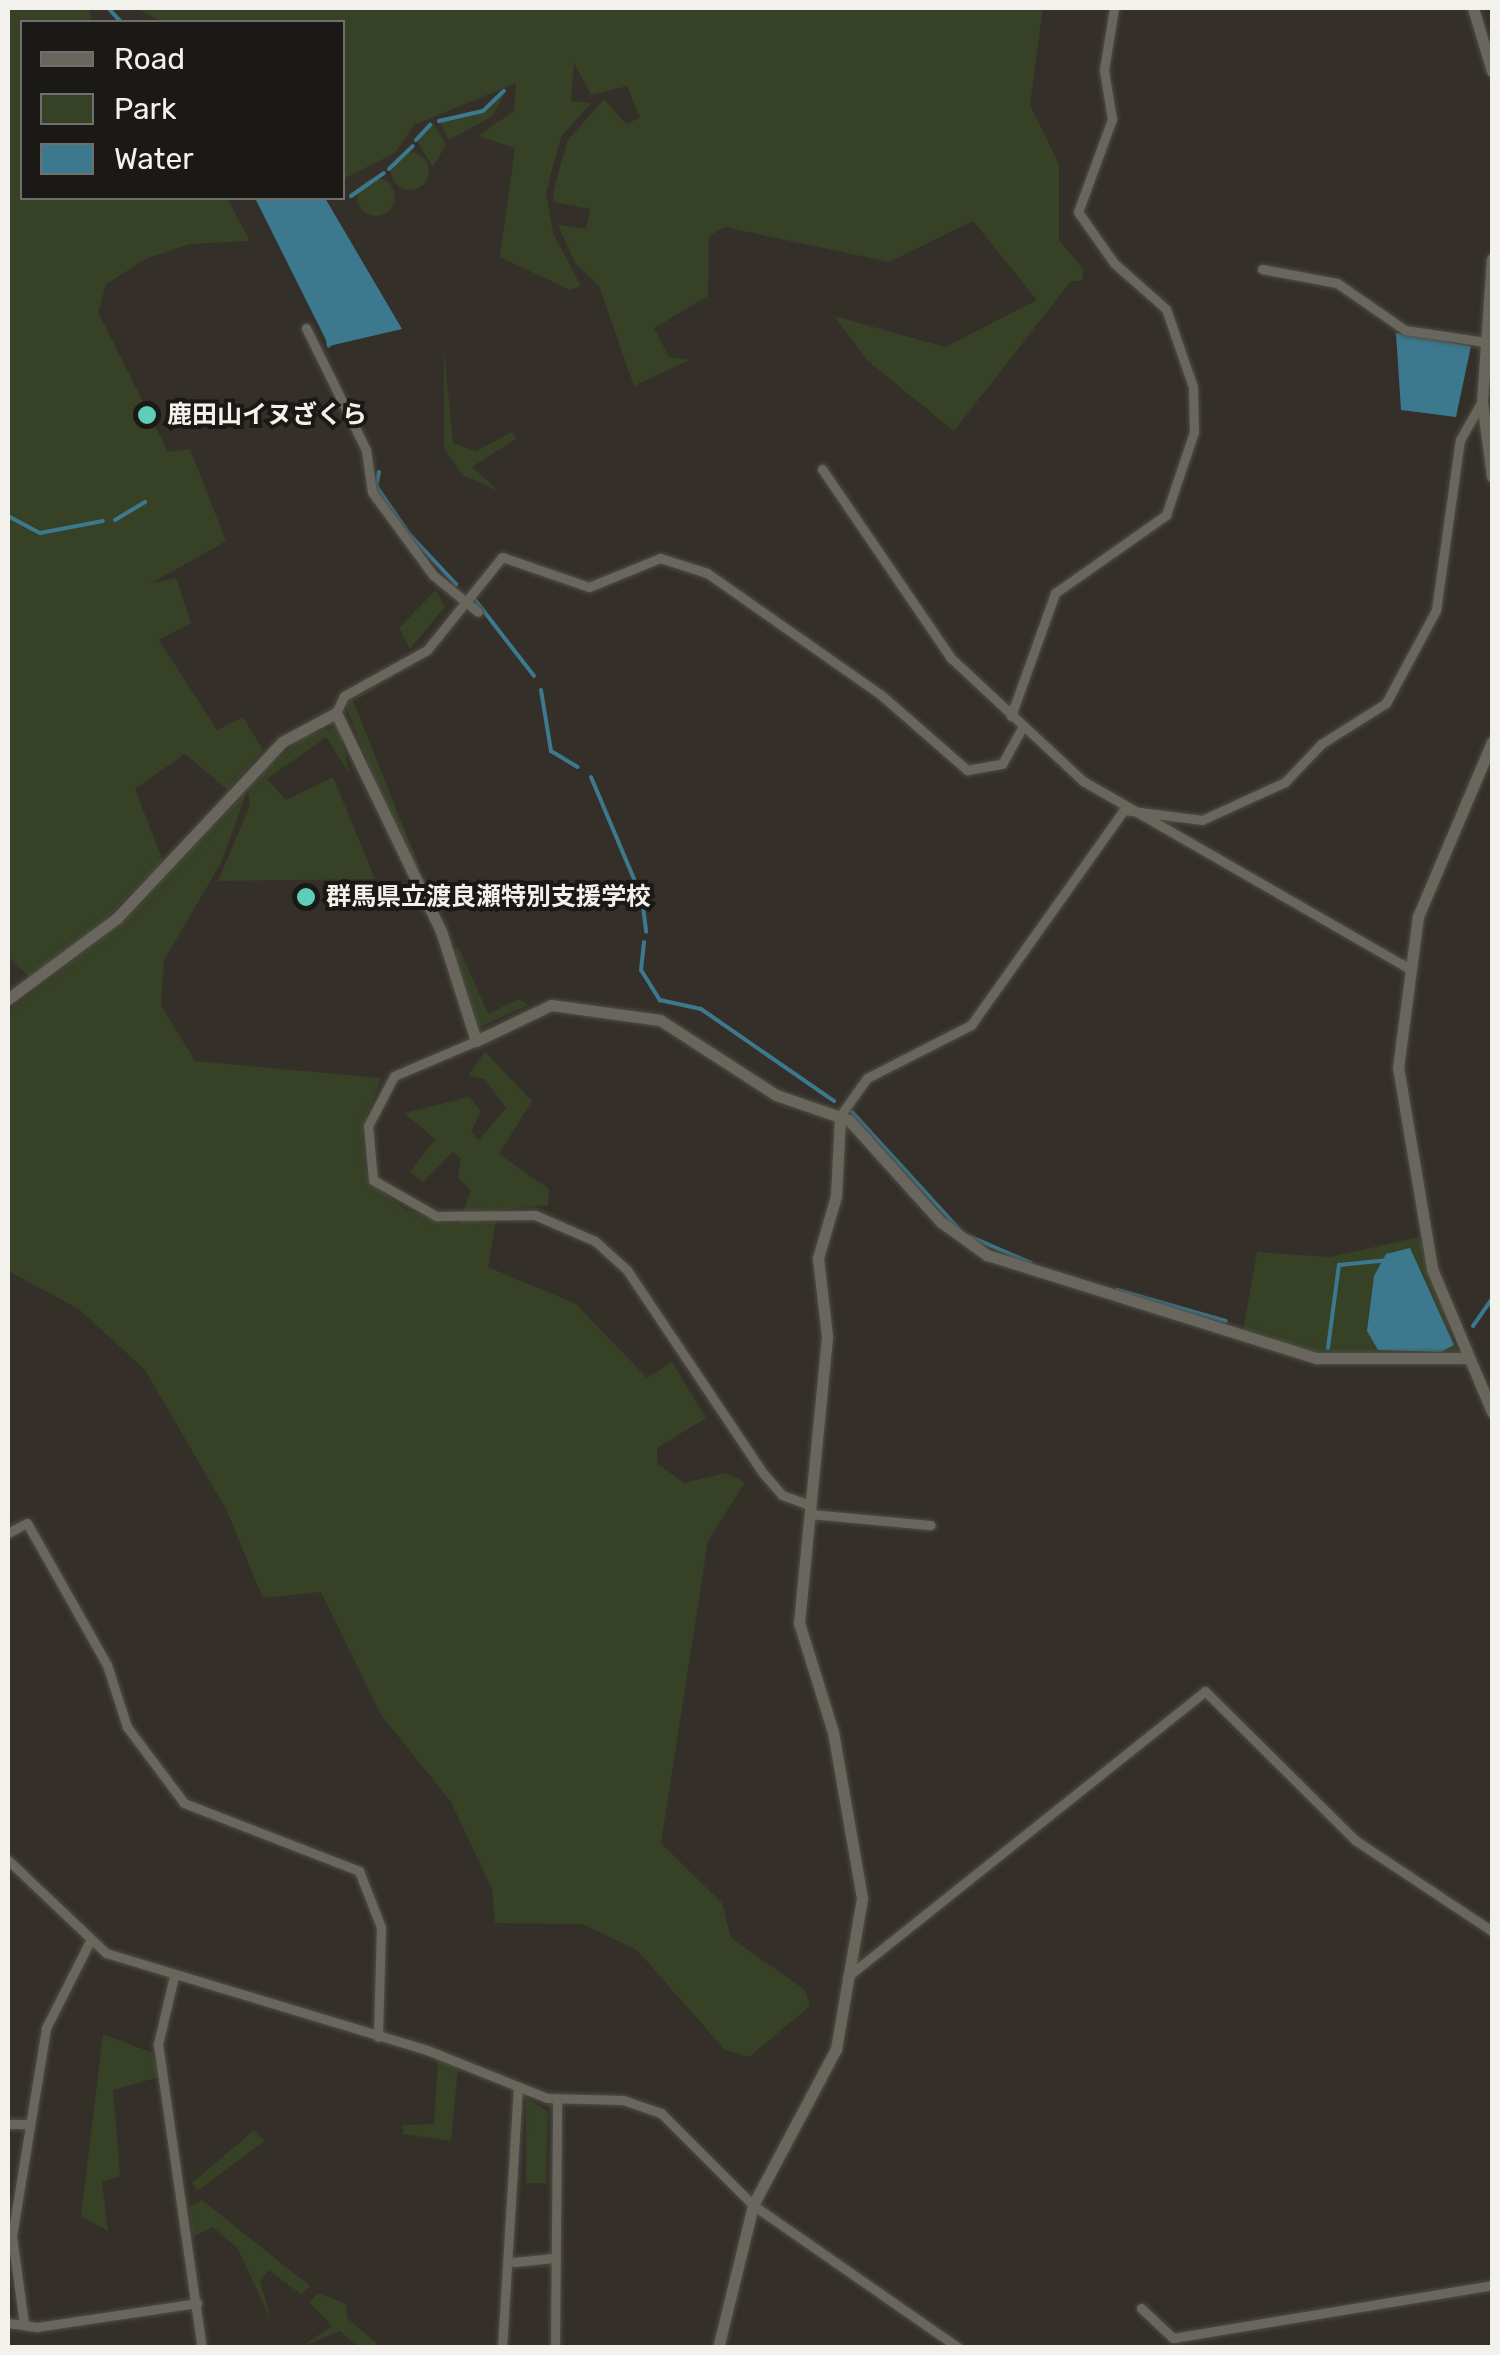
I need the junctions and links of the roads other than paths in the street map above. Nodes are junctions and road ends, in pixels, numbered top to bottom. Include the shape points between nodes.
1 (1114, 8) edge
2 (1473, 8) edge
3 (1492, 72) edge
4 (1492, 259) edge
5 (1262, 270) dead end
6 (306, 328) dead end
7 (1484, 342) junction
8 (1482, 401) junction
9 (822, 469) dead end
10 (1492, 476) edge
11 (464, 599) junction
12 (478, 612) dead end
13 (336, 713) junction
14 (1011, 716) junction
15 (1022, 728) junction
16 (1492, 742) edge
17 (1124, 810) junction
18 (1406, 967) junction
19 (8, 998) edge
20 (476, 1041) junction
21 (840, 1116) junction
22 (1469, 1358) junction
23 (1492, 1412) edge
24 (810, 1510) junction
25 (931, 1526) dead end
26 (8, 1533) edge
27 (8, 1860) edge
28 (1492, 1931) edge
29 (89, 1943) junction
30 (174, 1976) junction
31 (847, 1977) junction
32 (378, 2036) junction
33 (518, 2087) junction
34 (557, 2100) junction
35 (8, 2124) edge
36 (30, 2124) junction
37 (753, 2205) junction
38 (554, 2258) junction
39 (514, 2262) junction
40 (1492, 2286) edge
41 (197, 2302) junction
42 (1142, 2308) dead end
43 (8, 2322) edge
44 (24, 2324) junction
45 (202, 2348) edge
46 (502, 2348) edge
47 (555, 2348) edge
48 (718, 2348) edge
49 (959, 2348) edge

1 - 14 street via 1104,70 1112,119 1078,212 1114,262 1166,309 1192,387 1194,432 1166,515 1055,593
2 - 3 street
4 - 7 street
5 - 7 street via 1337,283 1405,330
6 - 11 street via 366,450 372,492 433,575
7 - 8 street
8 - 10 street
8 - 17 street via 1460,440 1436,610 1386,704 1321,744 1286,782 1202,820
9 - 14 street via 950,658
11 - 12 street
11 - 13 street via 427,650 344,696
11 - 15 street via 502,557 589,587 646,560 682,561 880,694 967,770 1002,764
13 - 19 street via 282,742 117,918
13 - 20 street via 441,931
14 - 15 street
15 - 17 street
16 - 18 street via 1418,916
17 - 18 street
17 - 21 street via 971,1024 867,1078
18 - 22 street via 1402,1108 1428,1253
20 - 21 street via 551,1005 648,1017 776,1096
20 - 24 street via 394,1076 366,1134 378,1186 436,1216 534,1215 596,1241 627,1270 763,1473 782,1495
21 - 22 street via 879,1143 941,1222 987,1255 1316,1358
21 - 24 street via 836,1196 818,1258 827,1336
22 - 23 street
24 - 25 street
24 - 31 street via 799,1623 861,1874
26 - 32 street via 27,1523 107,1665 127,1726 184,1803 353,1863 381,1927
27 - 29 street
28 - 31 street via 1356,1840 1206,1692
29 - 30 street
29 - 36 street via 48,2019
30 - 32 street
30 - 41 street via 158,2044
31 - 37 street via 836,2049
32 - 33 street
33 - 34 street
33 - 39 street
34 - 37 street via 623,2100 661,2113
34 - 38 street
35 - 36 street
36 - 44 street via 12,2242
37 - 48 street
37 - 49 street
38 - 39 street
38 - 47 street
39 - 46 street
40 - 42 street via 1173,2338
41 - 44 street
41 - 45 street
43 - 44 street

